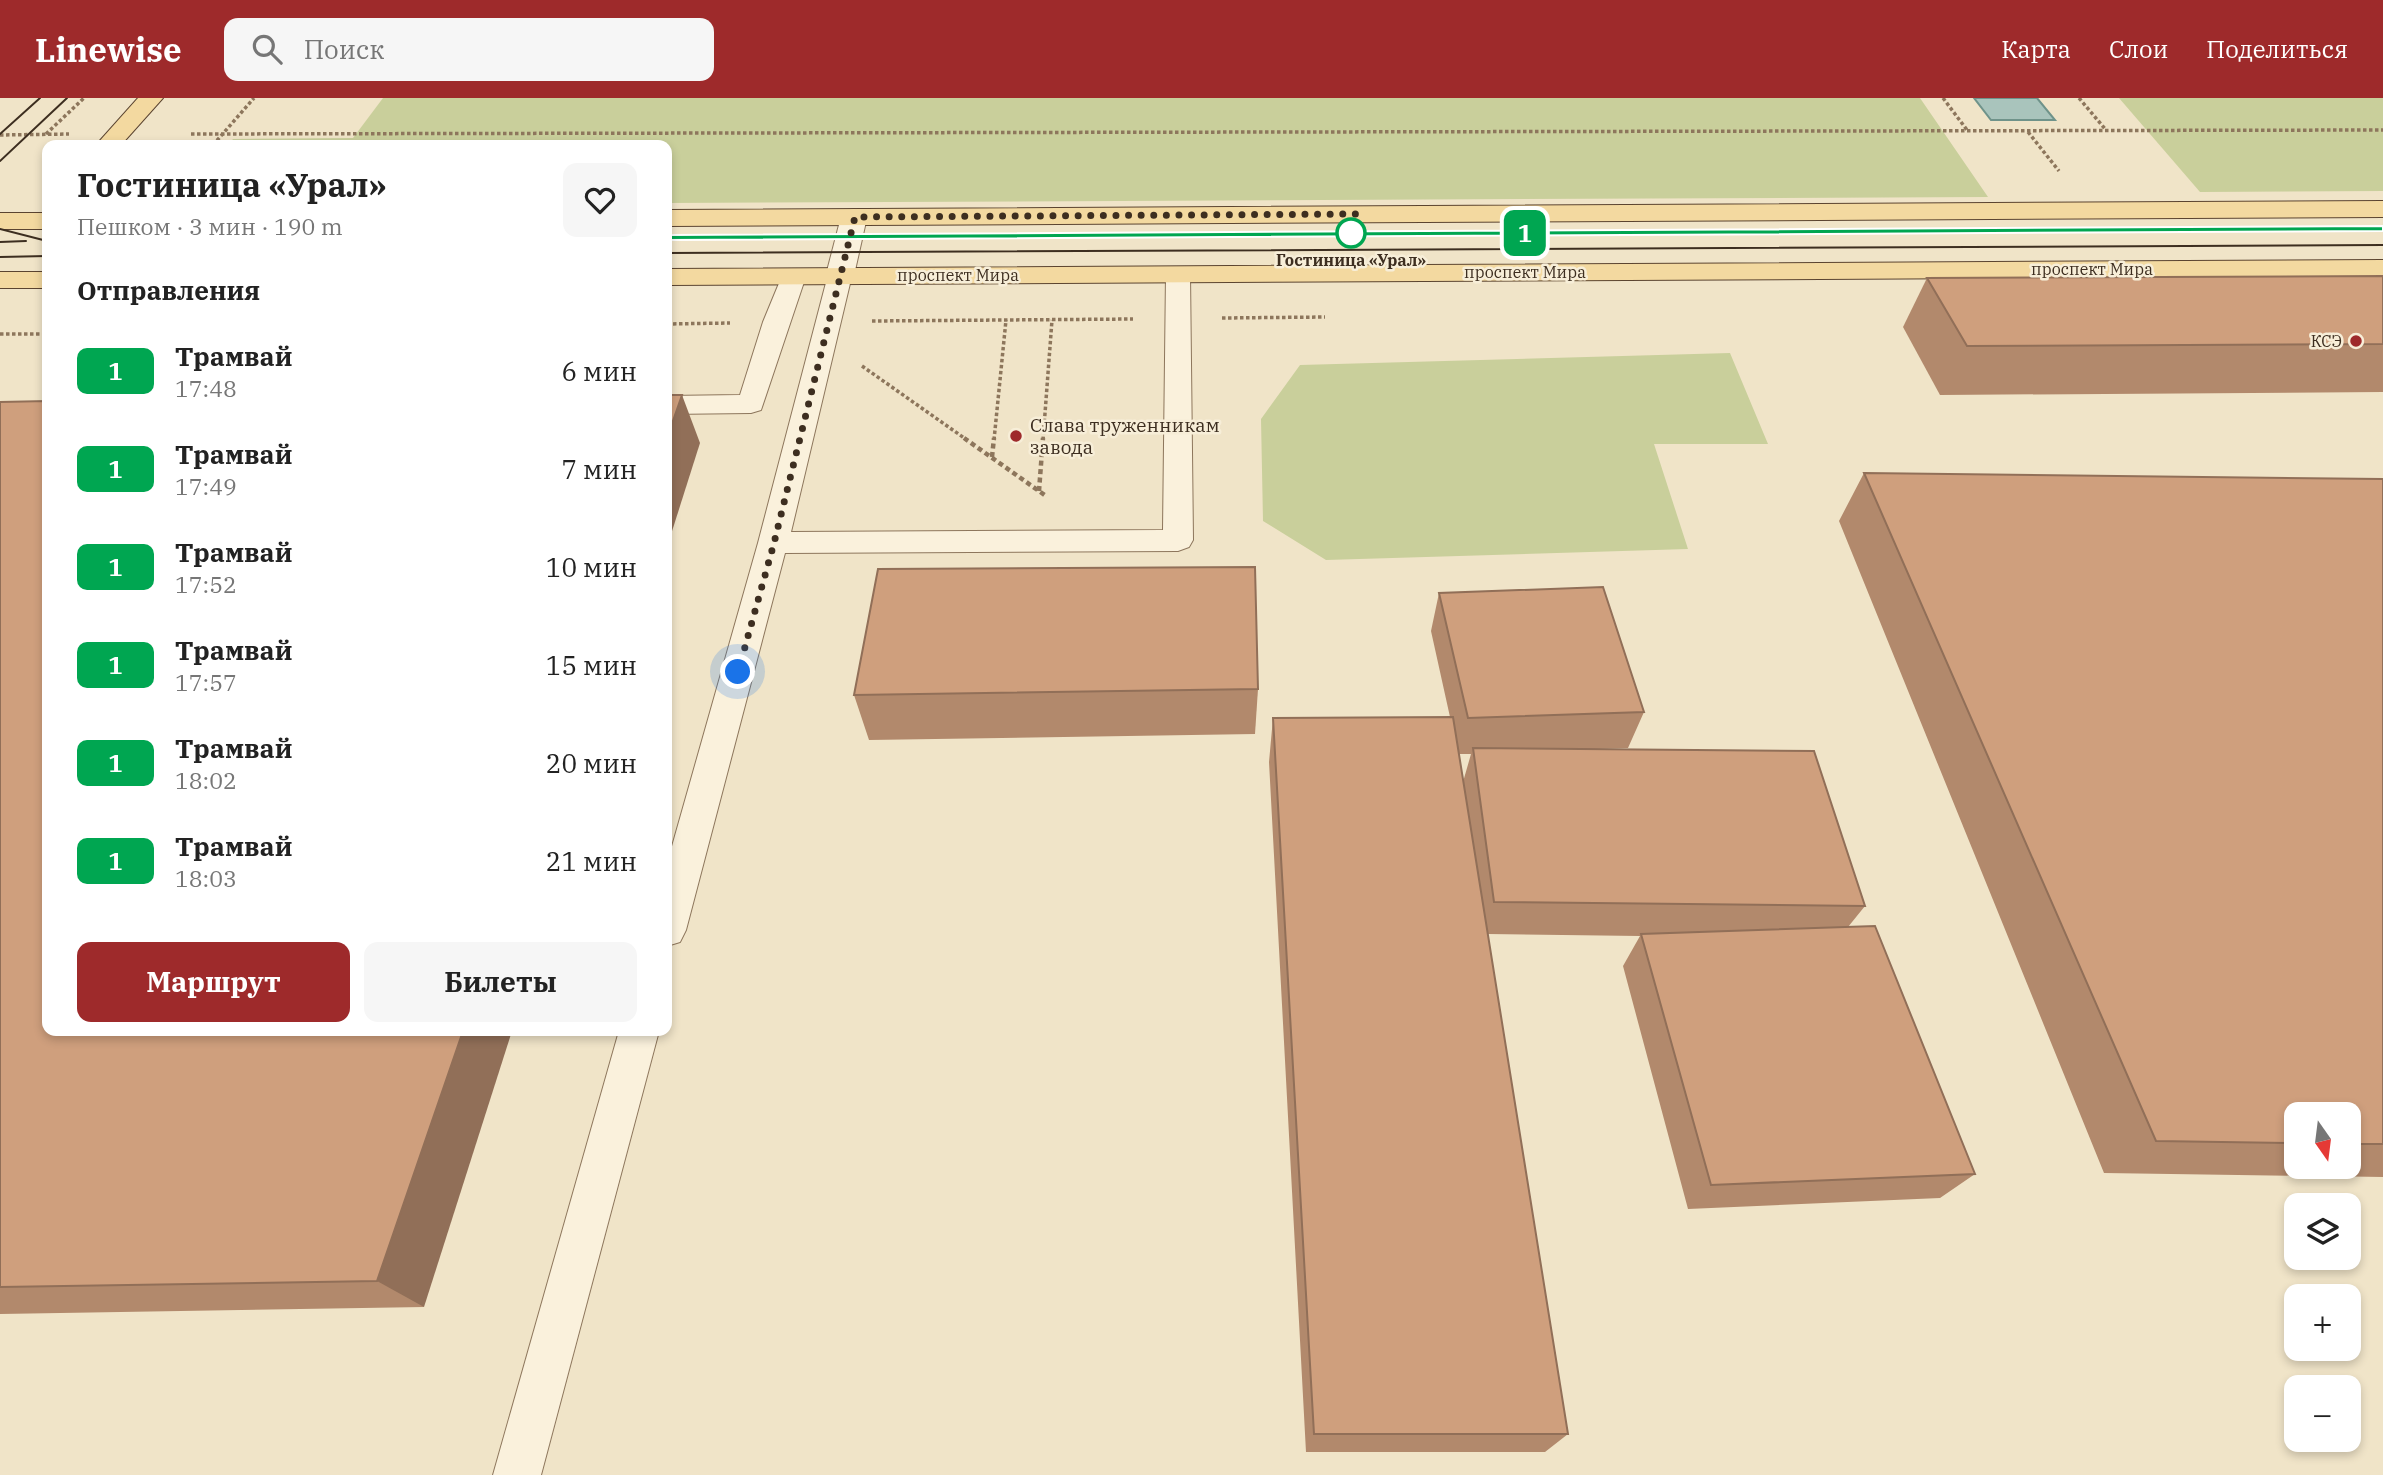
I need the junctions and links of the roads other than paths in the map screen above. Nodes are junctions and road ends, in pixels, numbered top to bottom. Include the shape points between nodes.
1 (151, 98) edge
2 (113, 140) edge
3 (2383, 209) edge
4 (42, 217) edge
5 (855, 217) junction
6 (42, 218) edge
7 (672, 218) edge
8 (0, 221) edge
9 (0, 230) edge
10 (2383, 268) edge
11 (1178, 274) junction
12 (840, 275) junction
13 (794, 276) junction
14 (672, 277) edge
15 (42, 279) edge
16 (0, 280) edge
17 (672, 405) edge
18 (774, 543) junction
19 (672, 912) edge
20 (638, 1036) edge
21 (517, 1475) edge

1 - 2 main road
3 - 5 main road
4 - 8 main road
5 - 7 main road
5 - 12 street
6 - 9 main road
10 - 11 main road, проспект Мира
11 - 12 main road, проспект Мира
11 - 18 lane via 1178,540
12 - 13 main road, проспект Мира
12 - 18 lane
13 - 14 main road, проспект Мира
13 - 17 lane via 751,404
15 - 16 main road
18 - 19 lane
20 - 21 lane

